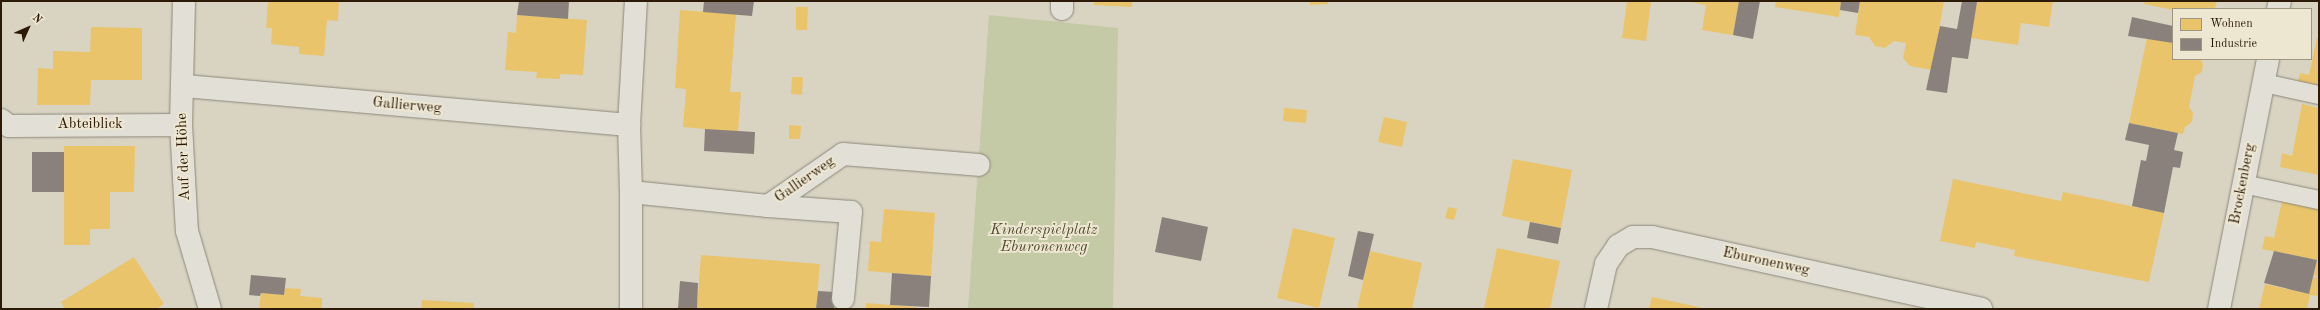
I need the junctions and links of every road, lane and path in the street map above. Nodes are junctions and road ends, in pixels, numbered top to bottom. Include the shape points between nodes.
1 (184, 1) edge
2 (636, 1) edge
3 (2268, 60) edge
4 (2264, 83) junction
5 (184, 86) junction
6 (2319, 95) edge
7 (1, 120) edge
8 (181, 125) junction
9 (629, 125) junction
10 (979, 165) dead end
11 (2243, 184) junction
12 (631, 192) junction
13 (2319, 200) edge
14 (768, 206) junction
15 (843, 299) dead end
16 (210, 309) edge
17 (631, 309) edge
18 (1596, 309) edge
19 (1981, 309) edge
20 (2219, 309) edge

1 - 5 street, Auf der Höhe
2 - 9 street
3 - 4 street, Brockenberg
4 - 6 lane
4 - 11 street, Brockenberg
5 - 8 street, Auf der Höhe
5 - 9 street, Gallierweg
7 - 8 street, Abteiblick via 9,126
8 - 16 street, Auf der Höhe via 187,231
9 - 12 street
10 - 14 street, Gallierweg via 843,154
11 - 13 lane
11 - 20 street, Brockenberg
12 - 14 street, Gallierweg
12 - 17 street
14 - 15 street via 851,212
18 - 19 street, Eburonenweg via 1606,264 1618,246 1633,237 1652,237

